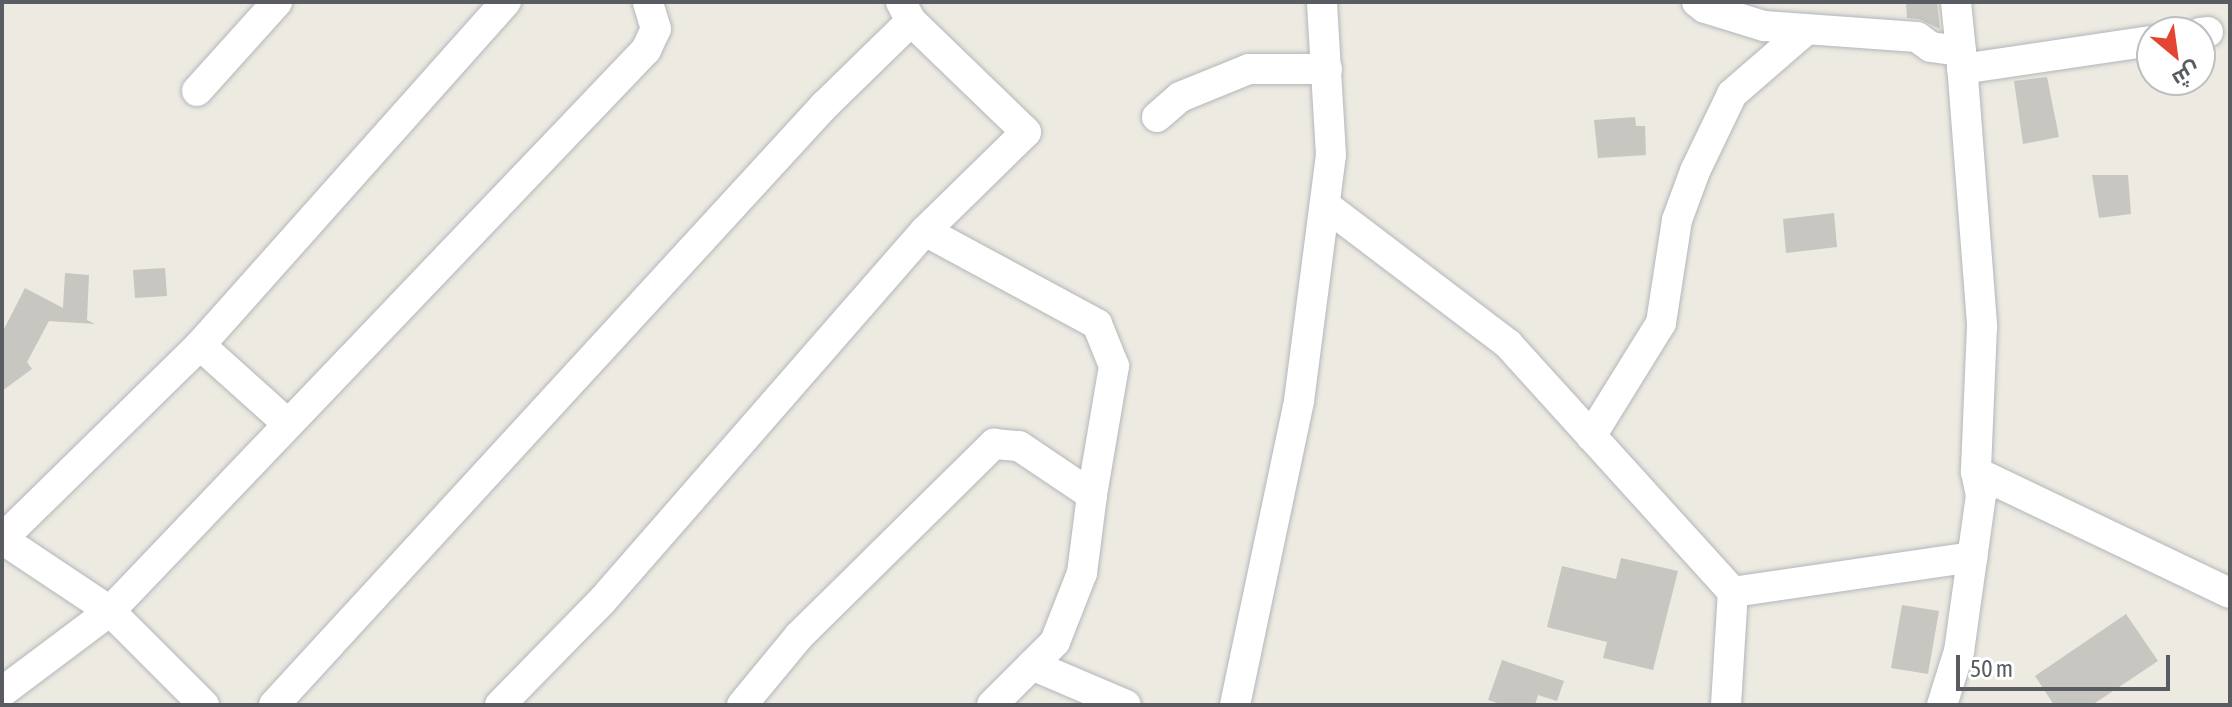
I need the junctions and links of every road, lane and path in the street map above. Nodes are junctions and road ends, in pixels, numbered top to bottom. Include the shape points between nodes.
1 (277, 2) edge
2 (506, 2) edge
3 (648, 2) edge
4 (1322, 2) edge
5 (1697, 2) edge
6 (1956, 2) edge
7 (906, 11) edge
8 (1807, 29) junction
9 (2136, 43) edge
10 (1961, 60) junction
11 (1327, 69) junction
12 (197, 91) dead end
13 (1157, 117) dead end
14 (1325, 205) junction
15 (925, 231) junction
16 (200, 345) junction
17 (288, 424) junction
18 (1591, 436) junction
19 (1976, 472) junction
20 (1092, 495) junction
21 (2, 539) edge
22 (1972, 557) junction
23 (1733, 592) junction
24 (2230, 593) edge
25 (110, 611) junction
26 (1032, 665) junction
27 (2, 692) edge
28 (204, 705) edge
29 (274, 705) edge
30 (500, 705) edge
31 (742, 705) edge
32 (992, 705) edge
33 (1126, 705) edge
34 (1235, 705) edge
35 (1726, 705) edge
36 (1942, 705) edge

1 - 12 street
2 - 16 street
3 - 17 street via 656,29 646,50
4 - 11 street
5 - 8 street via 1743,21
6 - 10 street
7 - 15 street via 1026,132
7 - 29 street
8 - 10 street via 1917,37
8 - 18 street via 1732,94 1677,220 1661,323
9 - 10 street
10 - 19 street via 1982,326
11 - 13 street via 1249,69 1180,97
11 - 14 street via 1331,155
14 - 18 street via 1508,344
14 - 34 street via 1299,401
15 - 20 street via 1097,324 1114,366
15 - 30 street via 602,601
16 - 17 street
16 - 21 street
17 - 25 street
18 - 23 street
19 - 22 street via 1981,495
19 - 24 street
20 - 26 street via 1082,573 1055,642
20 - 31 street via 1019,446 994,444 799,636
21 - 25 street
22 - 23 street
22 - 36 street via 1959,651
23 - 35 street
25 - 27 street
25 - 28 street
26 - 32 street
26 - 33 street

